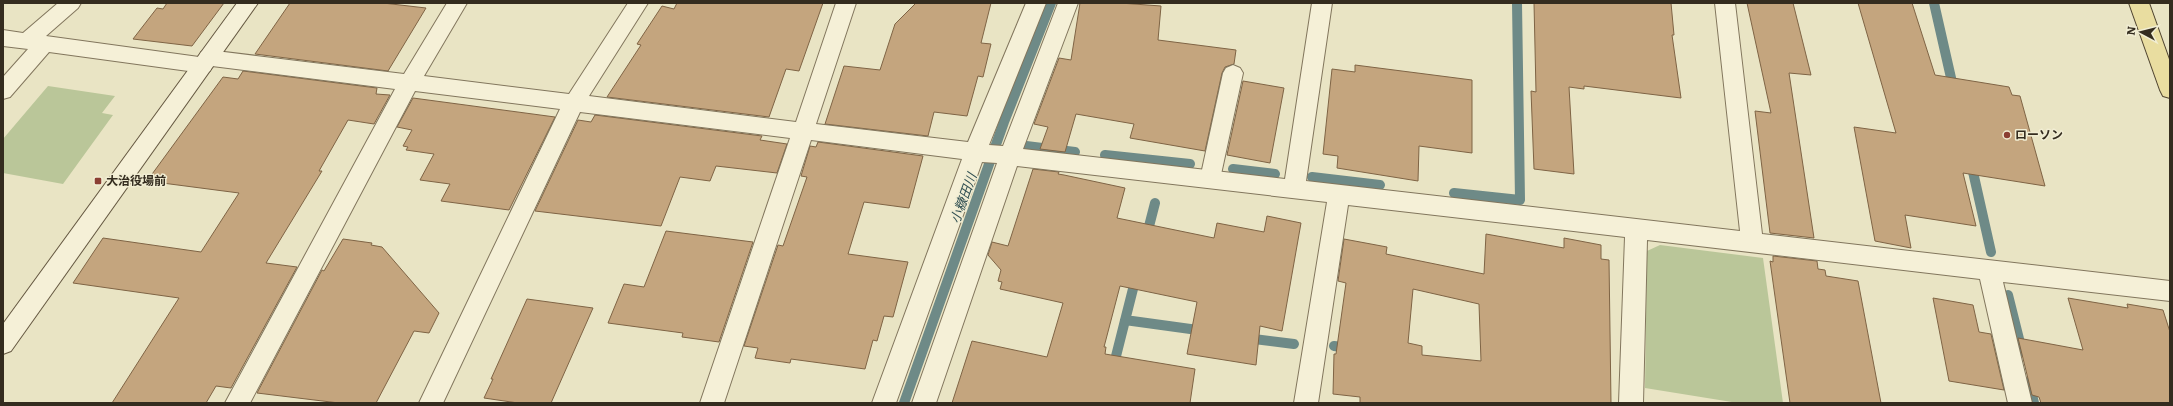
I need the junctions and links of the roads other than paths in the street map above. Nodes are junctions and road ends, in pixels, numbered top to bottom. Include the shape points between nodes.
1 (71, 3) edge
2 (248, 3) edge
3 (457, 3) edge
4 (638, 3) edge
5 (846, 3) edge
6 (1036, 3) edge
7 (1068, 3) edge
8 (1322, 3) edge
9 (1725, 3) edge
10 (2139, 3) edge
11 (3, 38) edge
12 (36, 43) junction
13 (206, 62) junction
14 (1233, 73) dead end
15 (409, 83) junction
16 (2170, 90) edge
17 (3, 91) edge
18 (574, 103) junction
19 (803, 131) junction
20 (992, 154) junction
21 (1210, 179) junction
22 (1294, 189) junction
23 (1339, 195) junction
24 (1636, 229) junction
25 (1752, 242) junction
26 (1989, 270) junction
27 (2170, 291) edge
28 (3, 343) edge
29 (238, 403) edge
30 (431, 403) edge
31 (712, 403) edge
32 (884, 403) edge
33 (924, 403) edge
34 (1306, 403) edge
35 (1631, 403) edge
36 (2020, 403) edge

1 - 12 street
2 - 13 street
3 - 15 street
4 - 18 street
5 - 19 street
6 - 20 street
7 - 20 street
8 - 22 street
9 - 25 street
10 - 16 main road
11 - 12 street
12 - 13 street
12 - 17 street
13 - 15 street
13 - 28 street
14 - 21 lane
15 - 18 street
15 - 29 street
18 - 19 street
18 - 30 street
19 - 20 street
19 - 31 street
20 - 21 street
20 - 32 street
20 - 33 street
21 - 22 street
22 - 23 street
23 - 24 street
23 - 34 street
24 - 25 street
24 - 35 street
25 - 26 street
26 - 27 street
26 - 36 street

